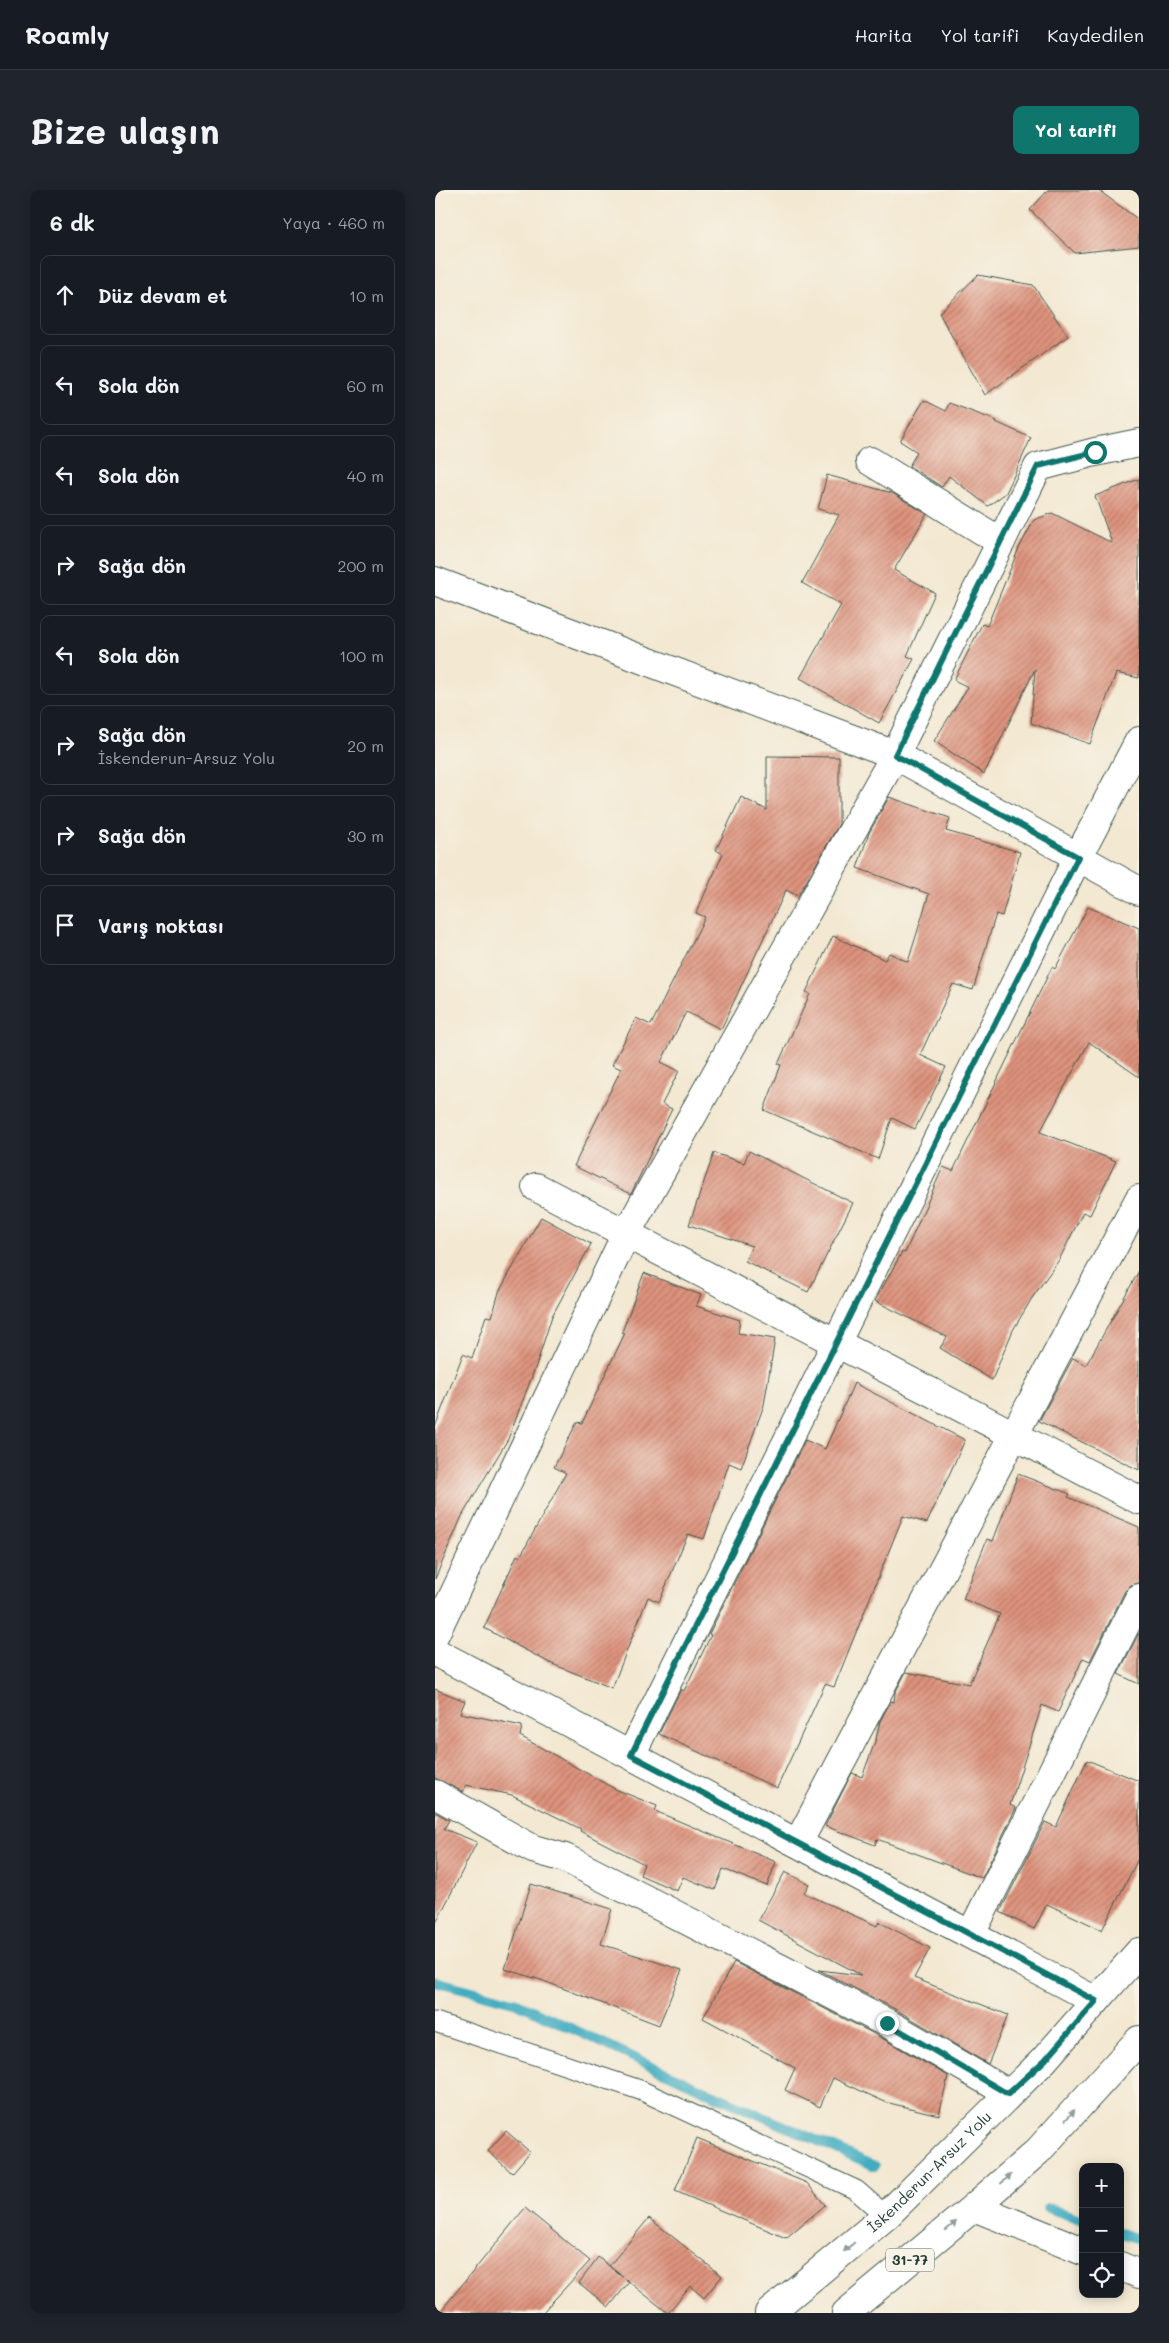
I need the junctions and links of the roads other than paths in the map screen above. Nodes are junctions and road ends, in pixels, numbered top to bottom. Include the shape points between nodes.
1 (1139, 444) edge
2 (870, 461) dead end
3 (1001, 542) junction
4 (435, 581) edge
5 (1139, 741) edge
6 (895, 755) junction
7 (1078, 857) junction
8 (1139, 891) edge
9 (536, 1187) dead end
10 (1139, 1199) edge
11 (626, 1234) junction
12 (836, 1342) junction
13 (1014, 1435) junction
14 (1139, 1500) edge
15 (1139, 1598) edge
16 (435, 1634) edge
17 (435, 1652) edge
18 (631, 1755) junction
19 (435, 1794) edge
20 (798, 1843) junction
21 (971, 1934) junction
22 (1139, 1952) edge
23 (1096, 2001) junction
24 (435, 2022) edge
25 (1139, 2040) edge
26 (1008, 2094) junction
27 (974, 2207) junction
28 (886, 2216) junction
29 (1079, 2249) edge
30 (1124, 2268) edge
31 (1139, 2274) edge
32 (769, 2313) edge
33 (846, 2313) edge

1 - 3 street via 1038,466
2 - 3 street
3 - 6 street
4 - 6 street
5 - 7 street
6 - 7 street
6 - 11 street
7 - 8 street
7 - 12 street
9 - 11 street
10 - 13 street
11 - 12 street
11 - 16 street
12 - 13 street
12 - 18 street
13 - 14 street
13 - 20 street
15 - 21 street
17 - 18 street
18 - 20 street
19 - 26 street via 533,1849 565,1858 887,2023
20 - 21 street
21 - 23 street
22 - 23 street, İskenderun-Arsuz Yolu
23 - 26 street, İskenderun-Arsuz Yolu via 1045,2060
24 - 28 lane via 640,2090 856,2190
27 -> 25 street, 31-77 via 1038,2151
26 - 28 street, İskenderun-Arsuz Yolu
27 - 29 street
33 -> 27 street, 31-77
28 -> 32 street, İskenderun-Arsuz Yolu
30 - 31 street

